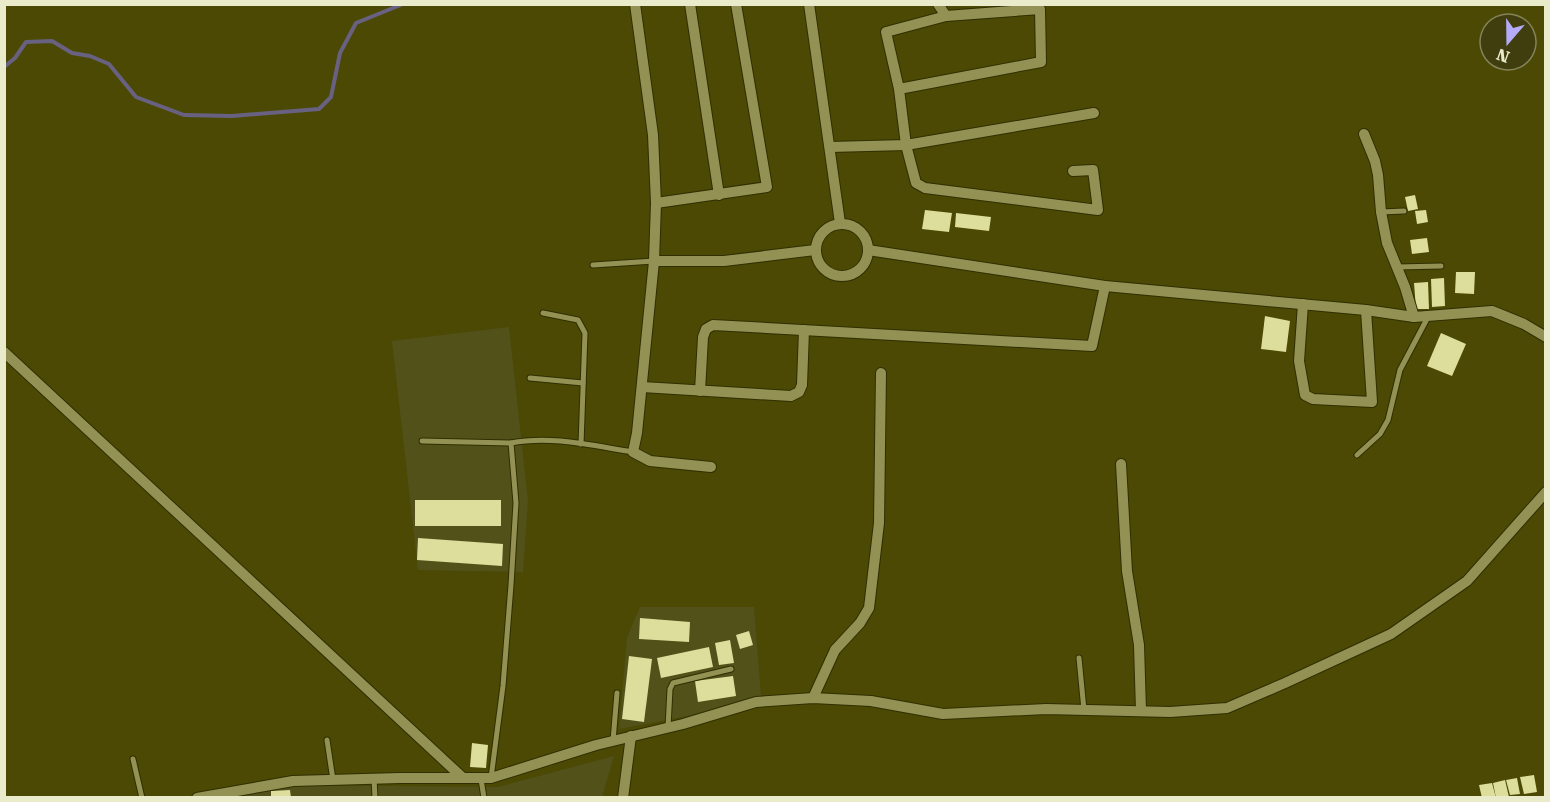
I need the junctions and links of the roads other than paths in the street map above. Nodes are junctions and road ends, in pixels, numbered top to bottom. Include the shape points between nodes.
1 (635, 4) edge
2 (690, 4) edge
3 (736, 4) edge
4 (809, 4) edge
5 (938, 4) edge
6 (946, 16) junction
7 (899, 88) junction
8 (1094, 113) dead end
9 (1364, 134) dead end
10 (906, 145) junction
11 (830, 147) junction
12 (1072, 171) dead end
13 (719, 195) junction
14 (656, 203) junction
15 (1404, 211) dead end
16 (1381, 212) junction
17 (840, 224) junction
18 (815, 250) junction
19 (868, 250) junction
20 (654, 261) junction
21 (593, 265) dead end
22 (1441, 266) dead end
23 (1397, 267) junction
24 (1105, 286) junction
25 (1303, 304) junction
26 (1365, 310) junction
27 (543, 314) dead end
28 (1414, 316) junction
29 (1428, 316) junction
30 (804, 330) junction
31 (1545, 337) edge
32 (4, 352) edge
33 (881, 373) dead end
34 (530, 378) dead end
35 (583, 383) junction
36 (642, 387) junction
37 (700, 391) junction
38 (422, 441) dead end
39 (511, 443) junction
40 (581, 444) junction
41 (633, 452) junction
42 (1357, 455) dead end
43 (1121, 464) dead end
44 (711, 466) dead end
45 (1545, 492) edge
46 (1079, 658) dead end
47 (731, 669) dead end
48 (617, 693) dead end
49 (813, 698) junction
50 (1084, 710) junction
51 (1141, 711) junction
52 (668, 727) junction
53 (631, 736) junction
54 (327, 740) dead end
55 (613, 741) junction
56 (133, 759) dead end
57 (374, 778) junction
58 (463, 778) junction
59 (486, 778) junction
60 (333, 780) junction
61 (142, 798) edge
62 (197, 798) edge
63 (375, 798) edge
64 (484, 798) edge
65 (622, 798) edge

1 - 14 street via 653,135
2 - 13 street
3 - 13 street via 767,187
4 - 11 street
5 - 6 street
6 - 7 street via 886,32
6 - 7 street via 1040,9 1041,62
7 - 10 street
8 - 10 street
9 - 16 street via 1376,168
10 - 11 street
10 - 12 street via 916,183 925,188 1098,210 1093,170
11 - 17 street
13 - 14 street
14 - 20 street
15 - 16 lane
16 - 23 street
17 - 18 street via 825,229
17 - 19 street via 856,228
18 - 19 street via 821,267 837,276 846,276 862,267
18 - 20 street via 724,261
19 - 24 street
20 - 21 lane
20 - 36 street
22 - 23 lane
23 - 28 street
24 - 25 street
24 - 30 street via 1092,346
25 - 26 street
25 - 26 street via 1299,360 1305,395 1313,399 1372,402
26 - 28 street
27 - 35 lane via 578,320 585,333
28 - 29 street
29 - 31 street via 1492,311
29 - 42 lane via 1400,370 1388,420 1380,434
30 - 37 street via 713,325 706,329
30 - 37 street via 799,392 791,396
32 - 58 street
33 - 49 street via 879,523 869,608 835,650
34 - 35 lane
35 - 40 lane
36 - 37 street
36 - 41 street
38 - 39 lane
39 - 40 lane via 527,440
39 - 59 lane via 516,503 512,573 503,686
40 - 41 lane
41 - 44 street via 650,461
43 - 51 street via 1126,571 1139,645
45 - 51 street via 1467,581 1391,634 1227,708
46 - 50 lane
47 - 52 lane via 673,683
48 - 55 lane
49 - 50 street via 872,701 943,714
49 - 52 street via 756,702
50 - 51 street
52 - 53 street
53 - 55 street
53 - 65 street
54 - 60 lane
55 - 59 street
56 - 61 lane
57 - 58 street
57 - 60 street
57 - 63 lane
58 - 59 street
59 - 64 lane
60 - 62 street via 292,781

